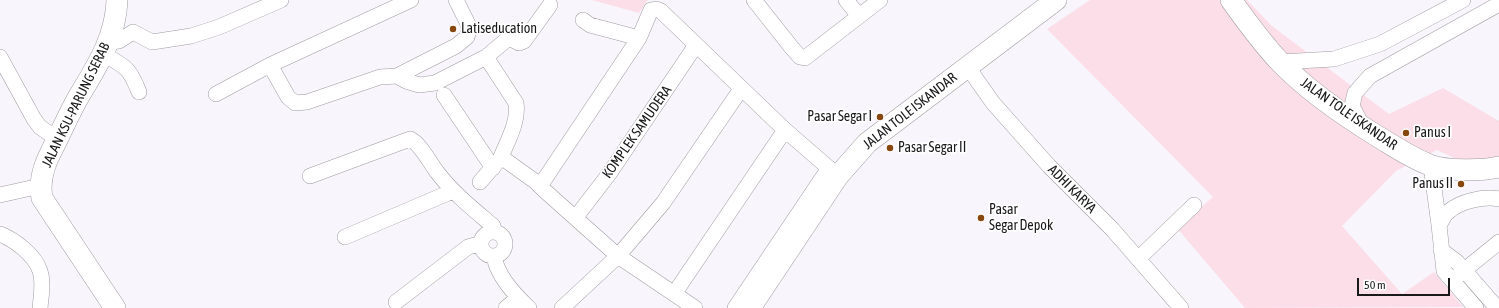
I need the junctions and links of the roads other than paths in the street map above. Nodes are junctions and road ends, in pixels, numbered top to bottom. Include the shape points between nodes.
1 (117, 0) edge
2 (281, 0) edge
3 (411, 0) edge
4 (754, 0) edge
5 (846, 0) edge
6 (880, 0) edge
7 (1055, 0) edge
8 (1231, 0) edge
9 (458, 1) edge
10 (1458, 3) edge
11 (1499, 4) edge
12 (550, 5) dead end
13 (859, 16) junction
14 (584, 20) dead end
15 (1463, 24) junction
16 (639, 38) junction
17 (1380, 44) junction
18 (696, 45) junction
19 (106, 48) junction
20 (486, 57) junction
21 (0, 58) edge
22 (1280, 62) junction
23 (1392, 64) junction
24 (270, 65) junction
25 (967, 66) junction
26 (397, 76) junction
27 (741, 89) junction
28 (139, 92) dead end
29 (216, 94) dead end
30 (444, 95) dead end
31 (1363, 127) junction
32 (785, 130) junction
33 (57, 139) junction
34 (497, 162) junction
35 (1431, 166) junction
36 (1499, 167) edge
37 (833, 172) junction
38 (310, 176) dead end
39 (480, 182) dead end
40 (40, 186) junction
41 (540, 186) junction
42 (453, 191) junction
43 (0, 195) edge
44 (1499, 199) edge
45 (1194, 205) dead end
46 (576, 217) junction
47 (1439, 225) junction
48 (495, 232) junction
49 (0, 234) edge
50 (345, 236) dead end
51 (1499, 242) edge
52 (481, 246) junction
53 (1442, 250) junction
54 (494, 256) junction
55 (618, 256) junction
56 (1138, 259) junction
57 (1464, 269) junction
58 (1451, 280) junction
59 (674, 294) junction
60 (396, 302) dead end
61 (524, 303) edge
62 (40, 308) edge
63 (116, 308) edge
64 (506, 308) edge
65 (562, 308) edge
66 (695, 308) edge
67 (735, 308) edge
68 (750, 308) edge
69 (1181, 308) edge
70 (1476, 308) edge
71 (1497, 308) edge

1 - 19 main road, JALAN KSU-PARUNG SERAB via 116,16
2 - 19 street via 219,27 191,36 152,42 133,32
3 - 24 street
4 - 13 street via 800,57 805,58
5 - 13 street
6 - 13 street
7 - 25 main road, JALAN TOLE ISKANDAR
8 - 22 main road, JALAN TOLE ISKANDAR
9 - 26 street via 468,24 467,37 456,46
10 - 15 street
10 - 17 street
11 - 15 street
12 - 20 street via 524,41 505,41
14 - 16 street via 590,25
15 - 23 street
16 - 18 street via 651,10 656,9
16 - 41 street
17 - 22 street via 1334,59
17 - 23 street
18 - 27 street
18 - 46 street, KOMPLEK SAMUDERA
19 - 28 street via 128,69
19 - 33 main road, JALAN KSU-PARUNG SERAB
20 - 26 street via 435,83 419,85 406,82
20 - 34 street via 516,103 517,110 516,119
21 - 33 street via 34,119 40,127
22 - 31 main road, JALAN TOLE ISKANDAR via 1315,94
23 - 31 street via 1370,76 1355,93 1352,106
24 - 26 street via 288,97 295,103 307,102 380,77
24 - 29 street
25 - 37 main road, JALAN TOLE ISKANDAR via 874,137
25 - 56 street, ADHI KARYA via 993,103
27 - 32 street
27 - 55 street via 663,203
30 - 34 street
31 - 35 main road, JALAN TOLE ISKANDAR
32 - 37 street
32 - 59 street
33 - 40 main road, JALAN KSU-PARUNG SERAB via 49,154
34 - 39 street
34 - 41 street
35 - 36 main road, JALAN TOLE ISKANDAR via 1480,170
35 - 47 street
37 - 67 street
37 - 68 main road, JALAN TOLE ISKANDAR
38 - 42 street via 410,139 416,143
40 - 43 street
40 - 63 main road, JALAN KSU-PARUNG SERAB via 42,198
41 - 46 street
42 - 48 street via 493,226
42 - 50 street
44 - 47 street via 1477,198 1447,212
45 - 56 street
46 - 55 street
47 - 53 street
48 - 52 street via 483,237
48 - 54 street via 503,237 505,242 503,251
49 - 62 street via 12,239 38,265 42,279
51 - 57 street
52 - 54 street via 486,254
52 - 60 street via 468,247
53 - 57 street
53 - 58 street via 1444,271
54 - 61 street via 496,266
55 - 59 street
55 - 65 street
56 - 69 street, ADHI KARYA
57 - 58 street
57 - 71 street
58 - 70 street
59 - 66 street
61 - 64 street

